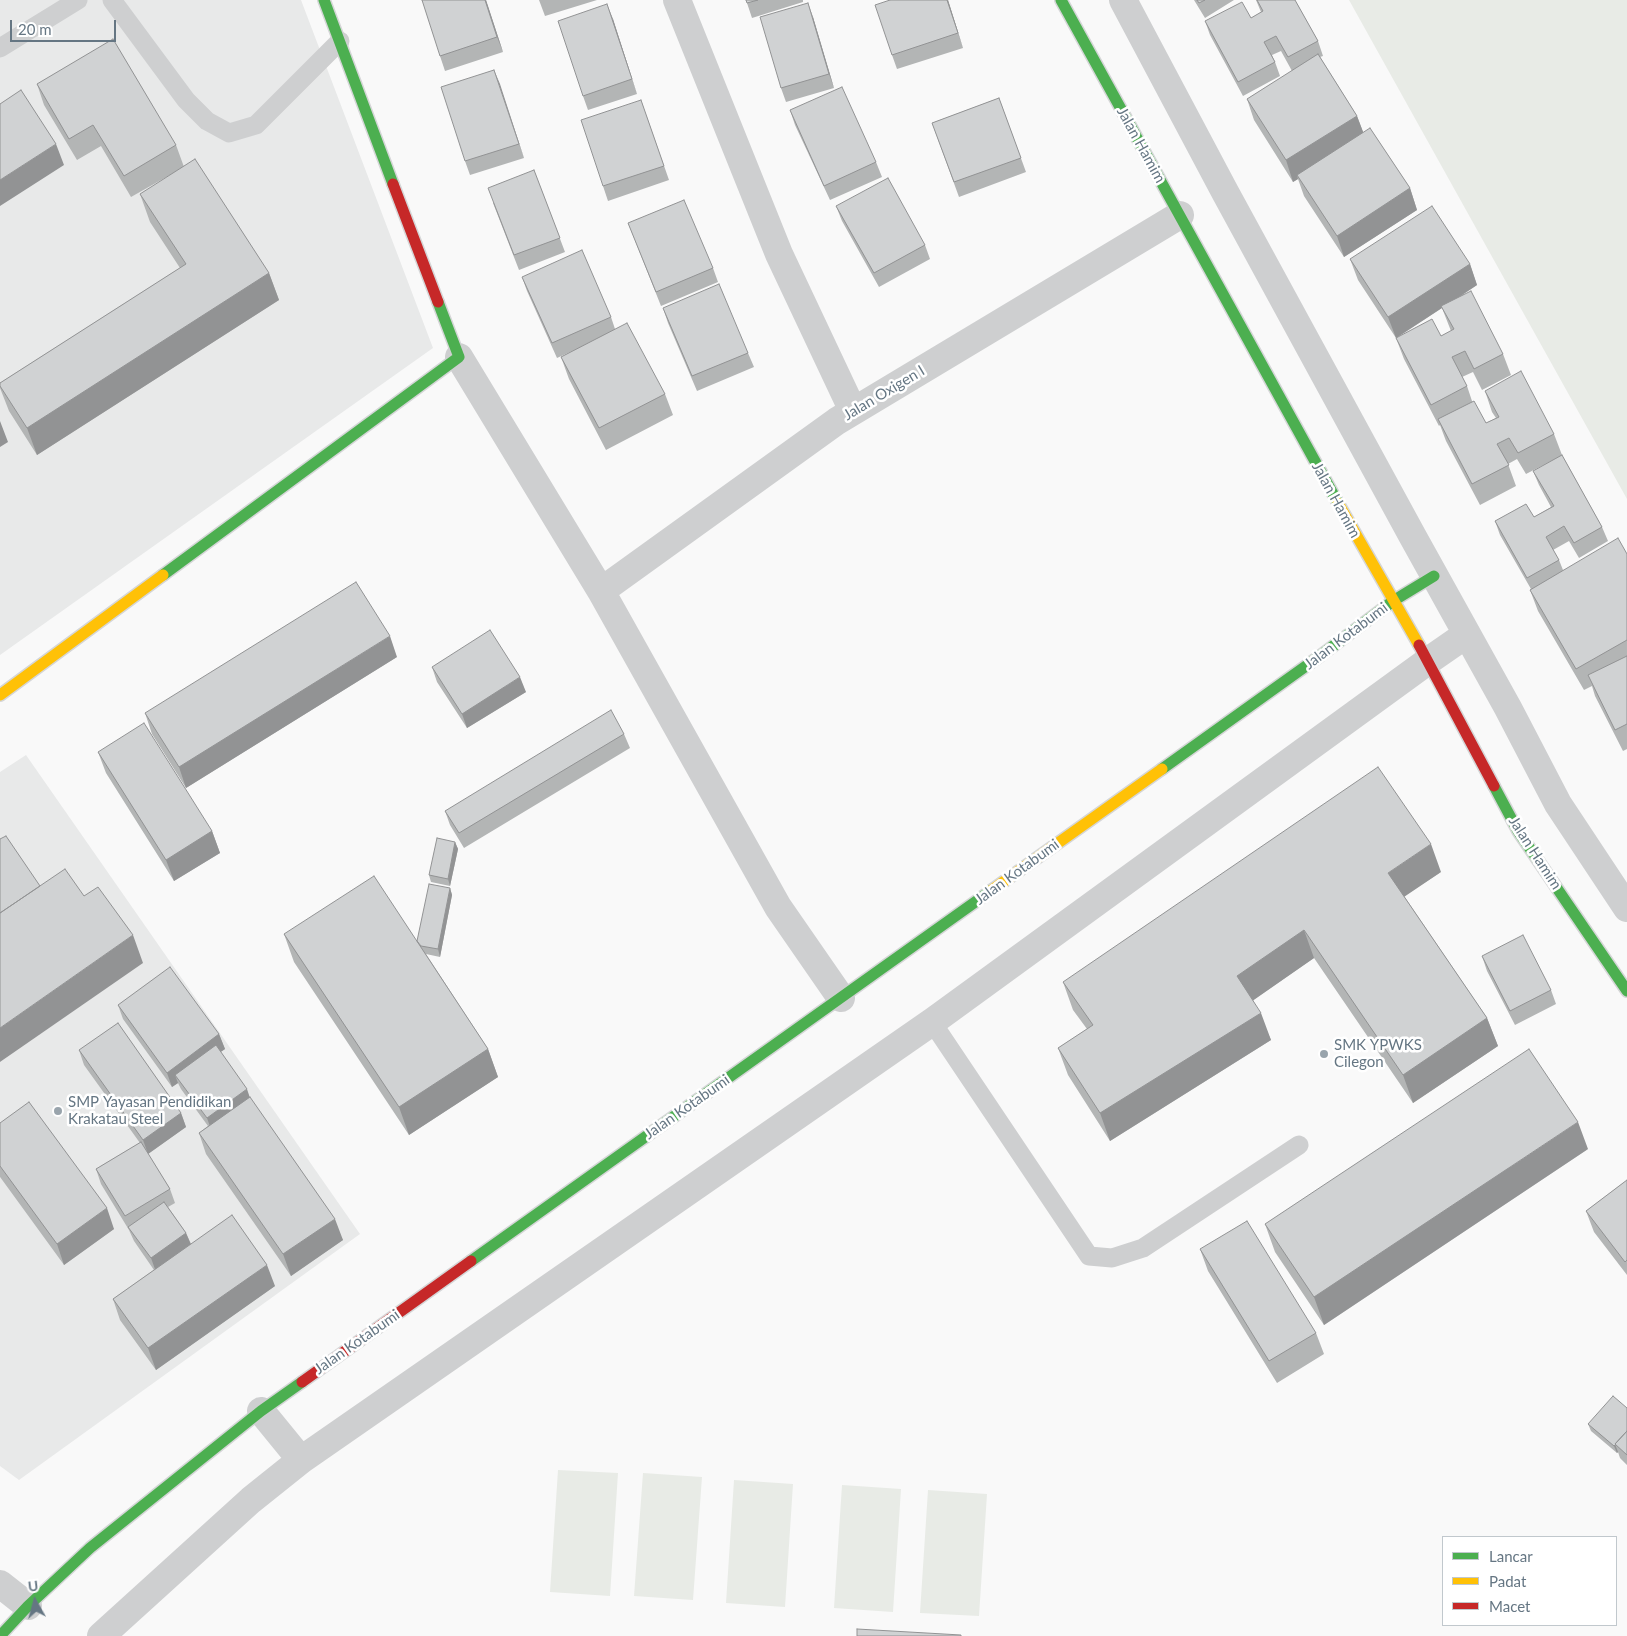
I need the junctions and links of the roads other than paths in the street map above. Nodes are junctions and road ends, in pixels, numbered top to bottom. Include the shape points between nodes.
1 (78, 0) edge
2 (112, 0) edge
3 (324, 0) edge
4 (677, 0) edge
5 (1061, 0) edge
6 (1123, 0) edge
7 (340, 41) junction
8 (0, 48) edge
9 (1180, 215) junction
10 (458, 357) junction
11 (853, 411) junction
12 (1434, 576) junction
13 (601, 591) junction
14 (1393, 601) junction
15 (1467, 634) junction
16 (1428, 661) junction
17 (0, 696) edge
18 (1627, 908) edge
19 (1627, 991) edge
20 (841, 998) junction
21 (932, 1022) junction
22 (1299, 1146) dead end
23 (261, 1411) junction
24 (301, 1460) junction
25 (0, 1584) edge
26 (28, 1606) junction
27 (0, 1636) edge
28 (101, 1636) edge

1 - 8 lane
2 - 7 lane via 186,100 207,121 229,133 256,125
3 - 7 street
4 - 11 street via 779,254
5 - 9 street, Jalan Hamim
6 - 12 street
7 - 10 street
9 - 11 street, Jalan Oxigen I
9 - 14 street, Jalan Hamim
10 - 13 street
10 - 17 street
11 - 13 street, Jalan Oxigen I
12 - 14 street, Jalan Kotabumi
12 - 15 street
13 - 20 street via 778,907
14 - 16 street, Jalan Hamim
14 - 20 street, Jalan Kotabumi
15 - 16 street
15 - 18 street via 1558,804
16 - 19 street, Jalan Hamim via 1518,831
16 - 21 street
20 - 23 street, Jalan Kotabumi
21 - 22 lane via 1089,1256 1112,1258 1143,1248
21 - 24 street
23 - 24 street
23 - 26 street, Jalan Kotabumi via 90,1548
24 - 28 street via 250,1500
25 - 26 street
26 - 27 street, Jalan Kotabumi

